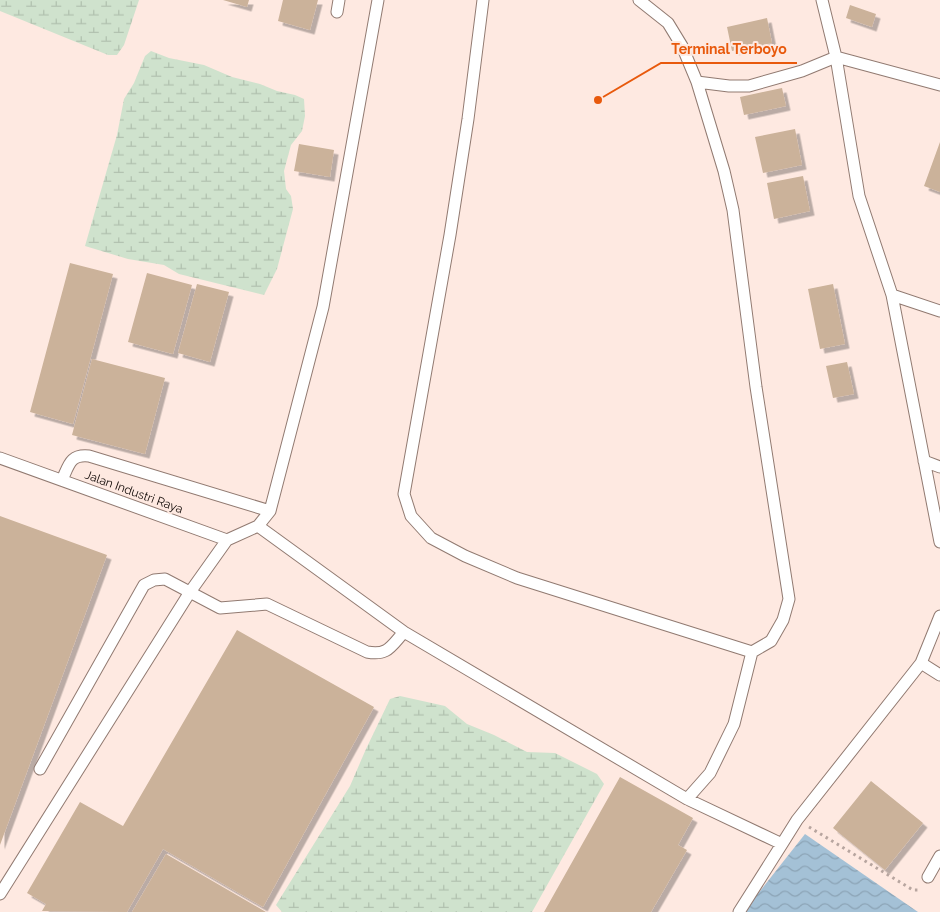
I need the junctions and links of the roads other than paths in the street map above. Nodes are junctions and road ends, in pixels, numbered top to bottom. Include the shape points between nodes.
1 (339, 0) edge
2 (378, 0) edge
3 (483, 0) edge
4 (639, 0) edge
5 (822, 0) edge
6 (337, 12) dead end
7 (836, 57) junction
8 (697, 82) junction
9 (940, 85) edge
10 (892, 295) junction
11 (940, 311) edge
12 (0, 458) edge
13 (924, 461) junction
14 (940, 466) edge
15 (64, 476) junction
16 (270, 511) junction
17 (258, 526) junction
18 (227, 540) junction
19 (940, 542) edge
20 (190, 592) junction
21 (940, 616) edge
22 (404, 632) junction
23 (752, 652) junction
24 (921, 664) junction
25 (940, 675) edge
26 (40, 769) dead end
27 (687, 799) junction
28 (782, 844) junction
29 (940, 856) edge
30 (928, 877) road end
31 (0, 894) edge
32 (739, 912) edge

1 - 6 lane
2 - 16 lane via 323,307
3 - 23 lane via 450,235 404,494 411,516 431,538 517,578
4 - 8 lane via 668,23
5 - 7 lane
7 - 8 lane via 802,72 749,86
7 - 9 lane
7 - 10 lane via 858,196
8 - 23 lane via 733,210 756,387 789,598 783,620 771,641
10 - 11 lane
10 - 13 lane
12 - 15 lane, Jalan Industri Raya
13 - 14 lane
13 - 19 lane
15 - 16 lane via 72,459 80,455 89,456
15 - 18 lane, Jalan Industri Raya
16 - 17 lane
17 - 18 lane
17 - 22 lane
18 - 20 lane
20 - 22 lane via 220,608 267,604 367,652 386,652
20 - 26 lane via 165,579 144,585
20 - 31 lane
21 - 24 lane
22 - 27 lane
23 - 27 lane via 734,724 710,773
24 - 25 lane
24 - 28 lane via 797,820
27 - 28 lane
28 - 32 lane
29 - 30 lane

